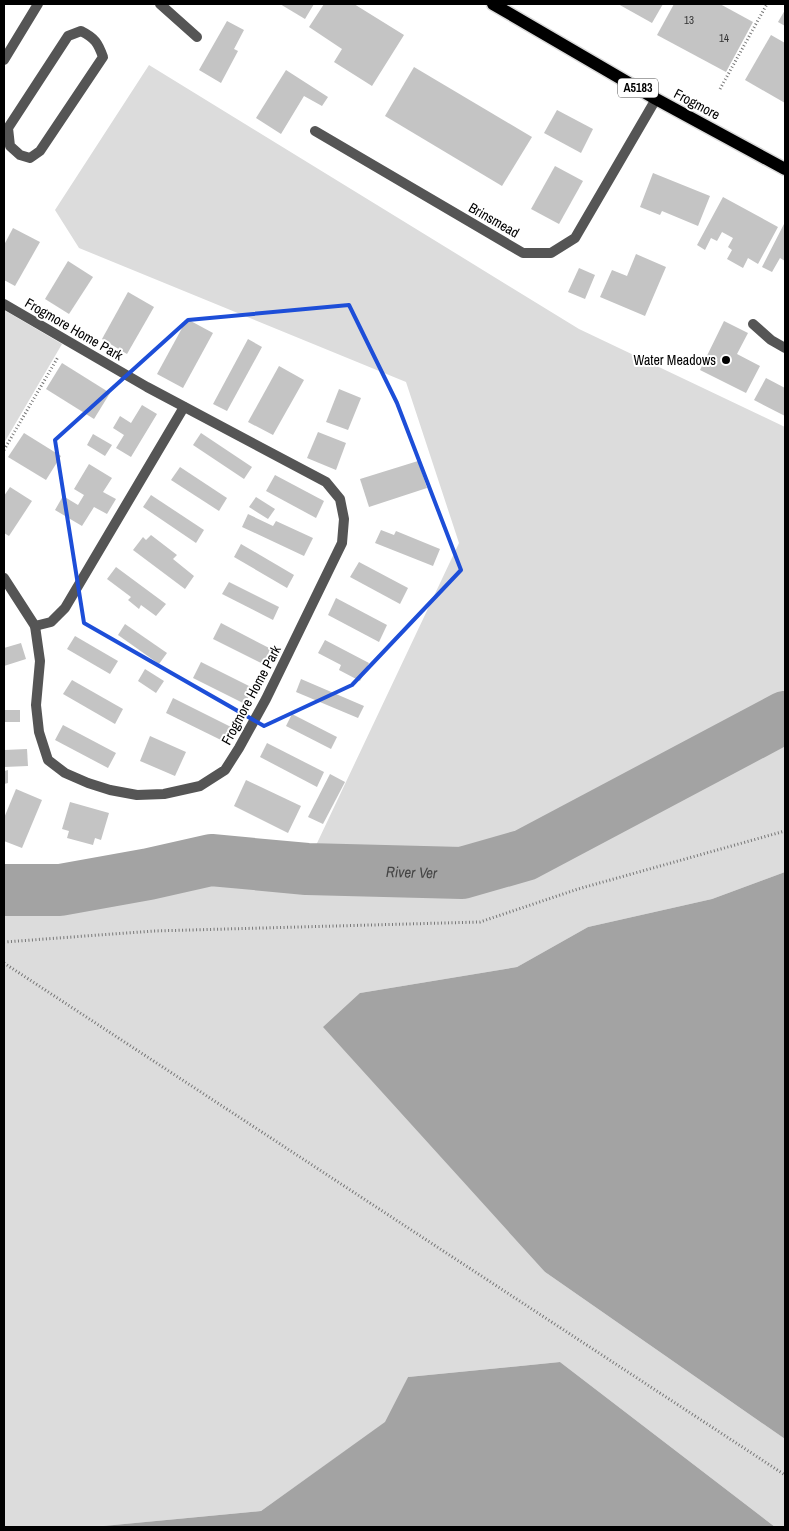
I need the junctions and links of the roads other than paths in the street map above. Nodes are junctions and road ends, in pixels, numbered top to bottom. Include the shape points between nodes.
1 (38, 4) edge
2 (160, 4) edge
3 (493, 4) edge
4 (197, 37) dead end
5 (4, 60) edge
6 (656, 99) junction
7 (6, 126) edge
8 (315, 131) dead end
9 (785, 169) edge
10 (4, 304) edge
11 (753, 324) dead end
12 (785, 348) edge
13 (184, 407) junction
14 (4, 578) edge
15 (35, 626) junction

1 - 5 street
2 - 4 street
3 - 6 main road, Frogmore / A5183
6 - 8 street, Brinsmead via 575,238 551,253 523,252
6 - 9 main road, Frogmore / A5183
7 - 7 street via 68,36 81,31 91,36 99,45 103,58 40,150 30,158 20,155 10,146
10 - 13 street, Frogmore Home Park
11 - 12 street
13 - 15 street via 65,608 51,622
13 - 15 street, Frogmore Home Park via 326,482 340,500 344,519 342,544 266,699 225,770 200,786 164,794 110,790 65,773 48,760 38,732 36,705 40,661
14 - 15 street, Frogmore Home Park

